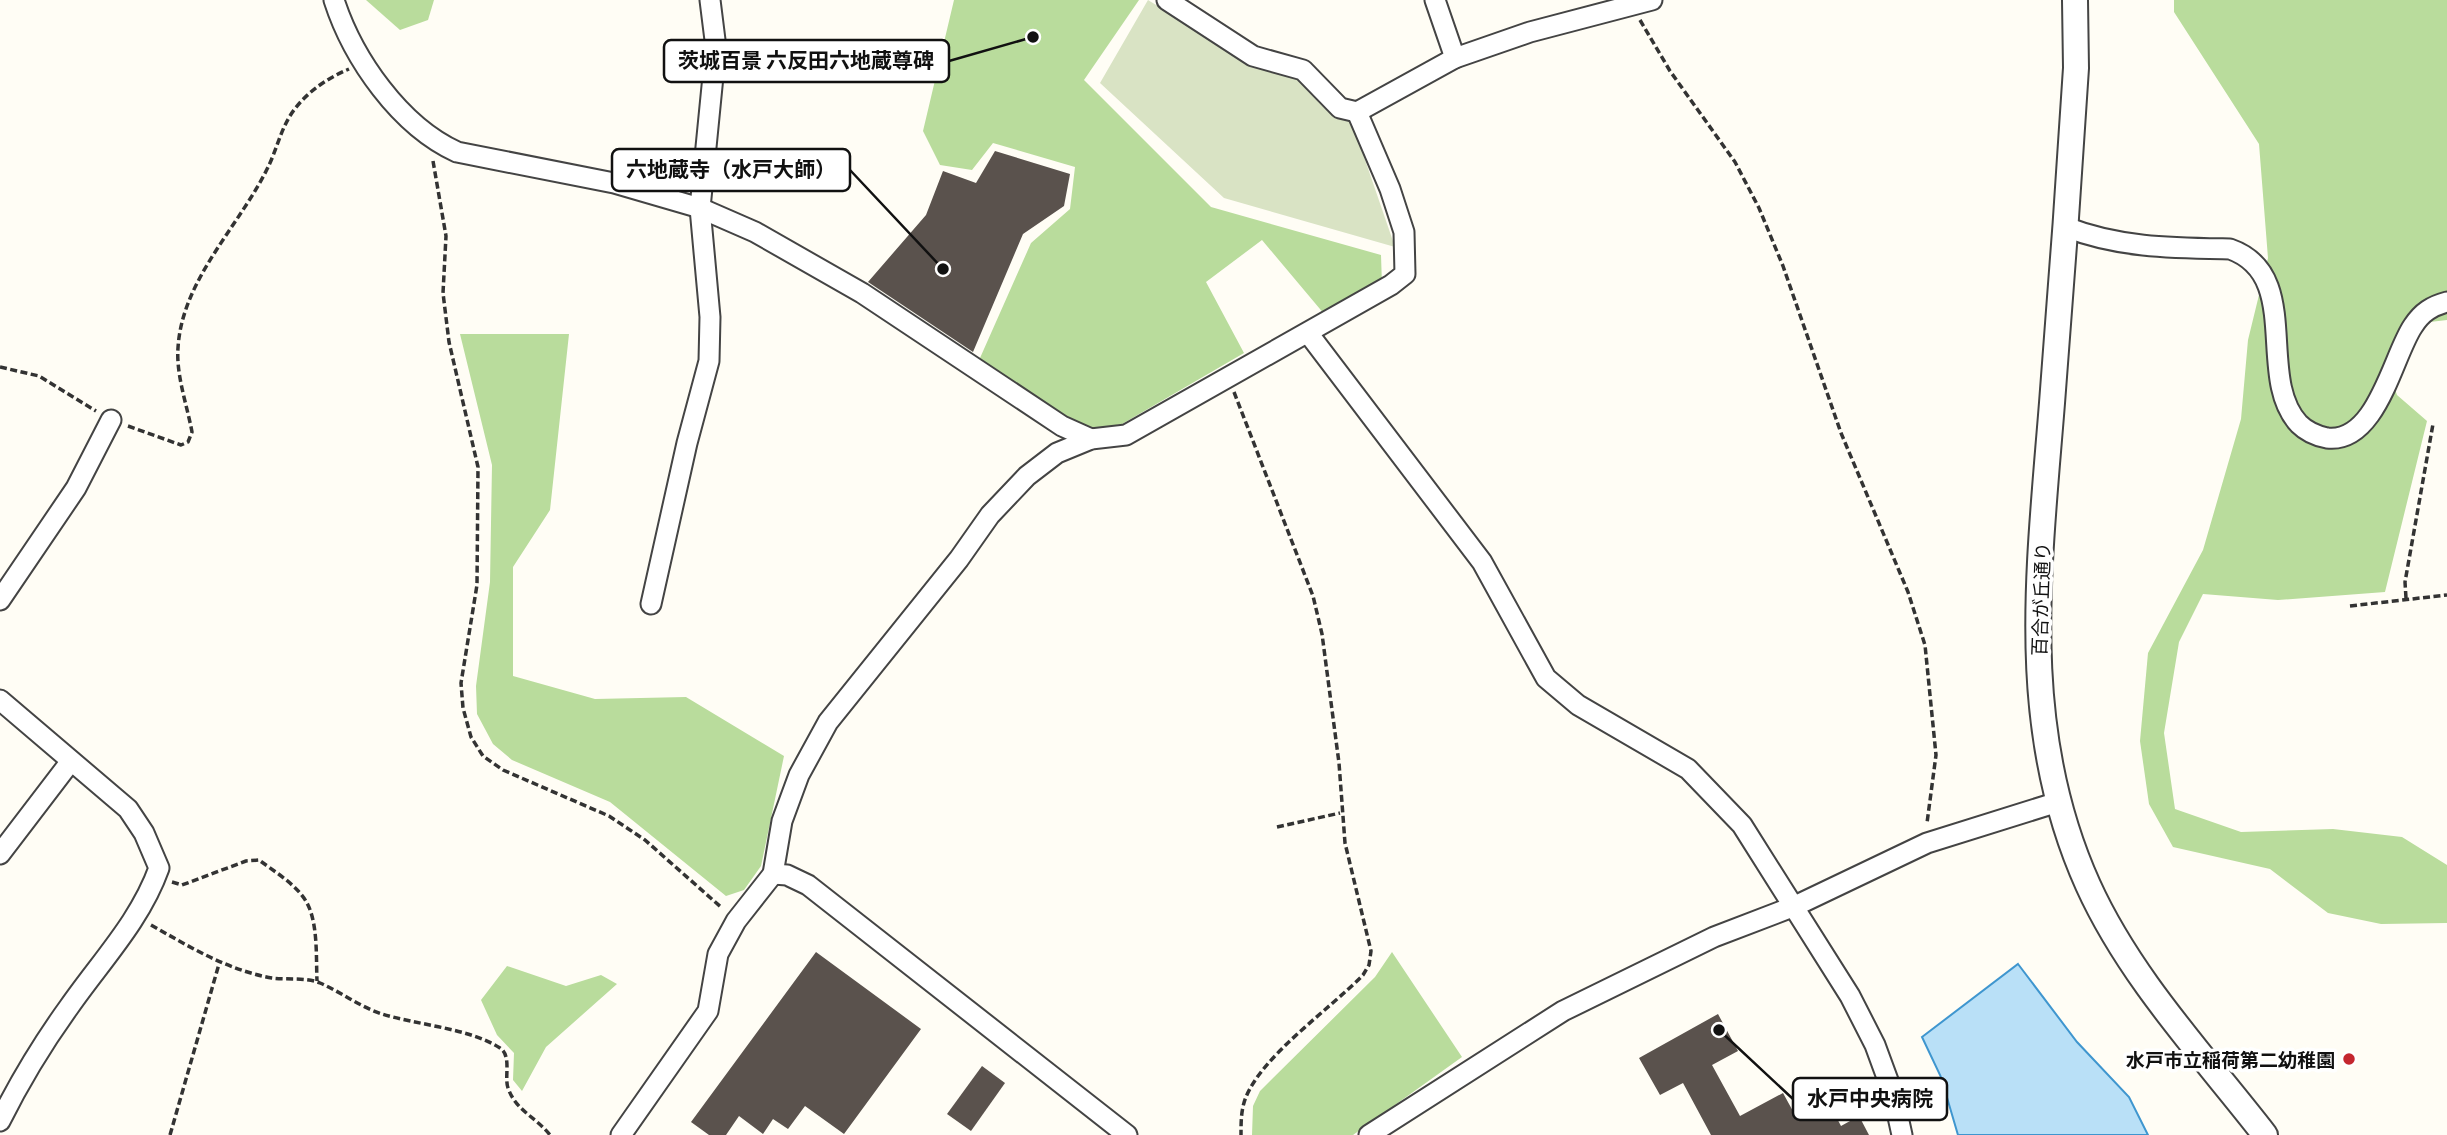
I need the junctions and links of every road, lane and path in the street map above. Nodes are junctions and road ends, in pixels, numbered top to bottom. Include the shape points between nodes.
1 (334, 0) edge
2 (710, 0) edge
3 (1167, 0) edge
4 (1435, 0) edge
5 (1651, 0) edge
6 (2075, 0) edge
7 (1632, 5) junction
8 (1455, 58) junction
9 (364, 63) junction
10 (1357, 112) junction
11 (436, 143) junction
12 (701, 208) junction
13 (2066, 227) junction
14 (2447, 302) edge
15 (1308, 333) junction
16 (0, 367) edge
17 (1228, 377) junction
18 (111, 420) junction
19 (2433, 424) dead end
20 (1091, 439) junction
21 (2447, 595) edge
22 (2406, 598) junction
23 (0, 600) edge
24 (651, 604) dead end
25 (2350, 606) dead end
26 (0, 700) edge
27 (71, 761) junction
28 (2058, 802) junction
29 (1340, 813) junction
30 (1277, 827) dead end
31 (1927, 843) junction
32 (0, 854) edge
33 (159, 868) junction
34 (773, 874) junction
35 (1795, 906) junction
36 (136, 917) junction
37 (736, 921) junction
38 (219, 964) junction
39 (317, 981) junction
40 (0, 1121) edge
41 (170, 1135) edge
42 (550, 1135) edge
43 (621, 1135) edge
44 (1127, 1135) edge
45 (1241, 1135) edge
46 (1369, 1135) edge
47 (1902, 1135) edge
48 (2265, 1135) edge

1 - 9 street
2 - 12 street via 714,66
3 - 10 street via 1253,56 1303,70 1340,108
4 - 8 street
5 - 7 street
6 - 13 street, 百合が丘通り via 2076,68
7 - 8 street
7 - 31 path via 1670,71 1735,162 1759,208 1841,433 1908,592 1925,645 1936,755
8 - 10 street
9 - 11 street via 408,121
9 - 18 path via 327,81 295,108 270,164 195,288 177,349 192,432 188,442 181,445
10 - 15 street via 1404,233 1405,274
11 - 12 street via 457,152 614,183
11 - 37 path via 432,156 446,236 443,293 447,330 478,467 477,585 461,682 471,737 483,756 503,770 609,816 645,840
12 - 20 street via 812,262 1062,426
12 - 24 street via 709,361
13 - 14 street via 2096,239 2132,244 2230,249 2249,260 2263,278 2275,307 2277,355 2286,399 2300,425 2323,437 2344,435 2370,415 2411,328 2433,306
13 - 28 street, 百合が丘通り via 2036,643 2044,731
15 - 17 street
15 - 35 street via 1482,562 1546,678 1578,705 1688,769 1742,825
16 - 18 path via 38,376
17 - 20 street via 1126,435
17 - 29 path via 1312,596 1322,634 1339,763
18 - 23 street via 76,488
19 - 22 path
20 - 34 street via 1057,453 990,515 828,722 799,775 782,821
21 - 22 path
22 - 25 path
26 - 27 street
27 - 32 street
27 - 33 street via 128,809
28 - 31 street
28 - 48 street, 百合が丘通り via 2073,850 2111,930 2159,1000
29 - 30 path
29 - 45 path via 1369,938 1370,965 1263,1070 1245,1099
31 - 35 street
33 - 36 street
33 - 39 path via 172,882 182,885 259,860 290,883 307,904
34 - 37 street
34 - 44 street via 786,874 808,885
35 - 46 street via 1714,937 1563,1011
35 - 47 street via 1875,1045
36 - 38 path
36 - 40 street via 69,1006
37 - 43 street via 718,954 708,1011
38 - 39 path via 272,978
38 - 41 path
39 - 42 path via 381,1013 501,1049 517,1108

